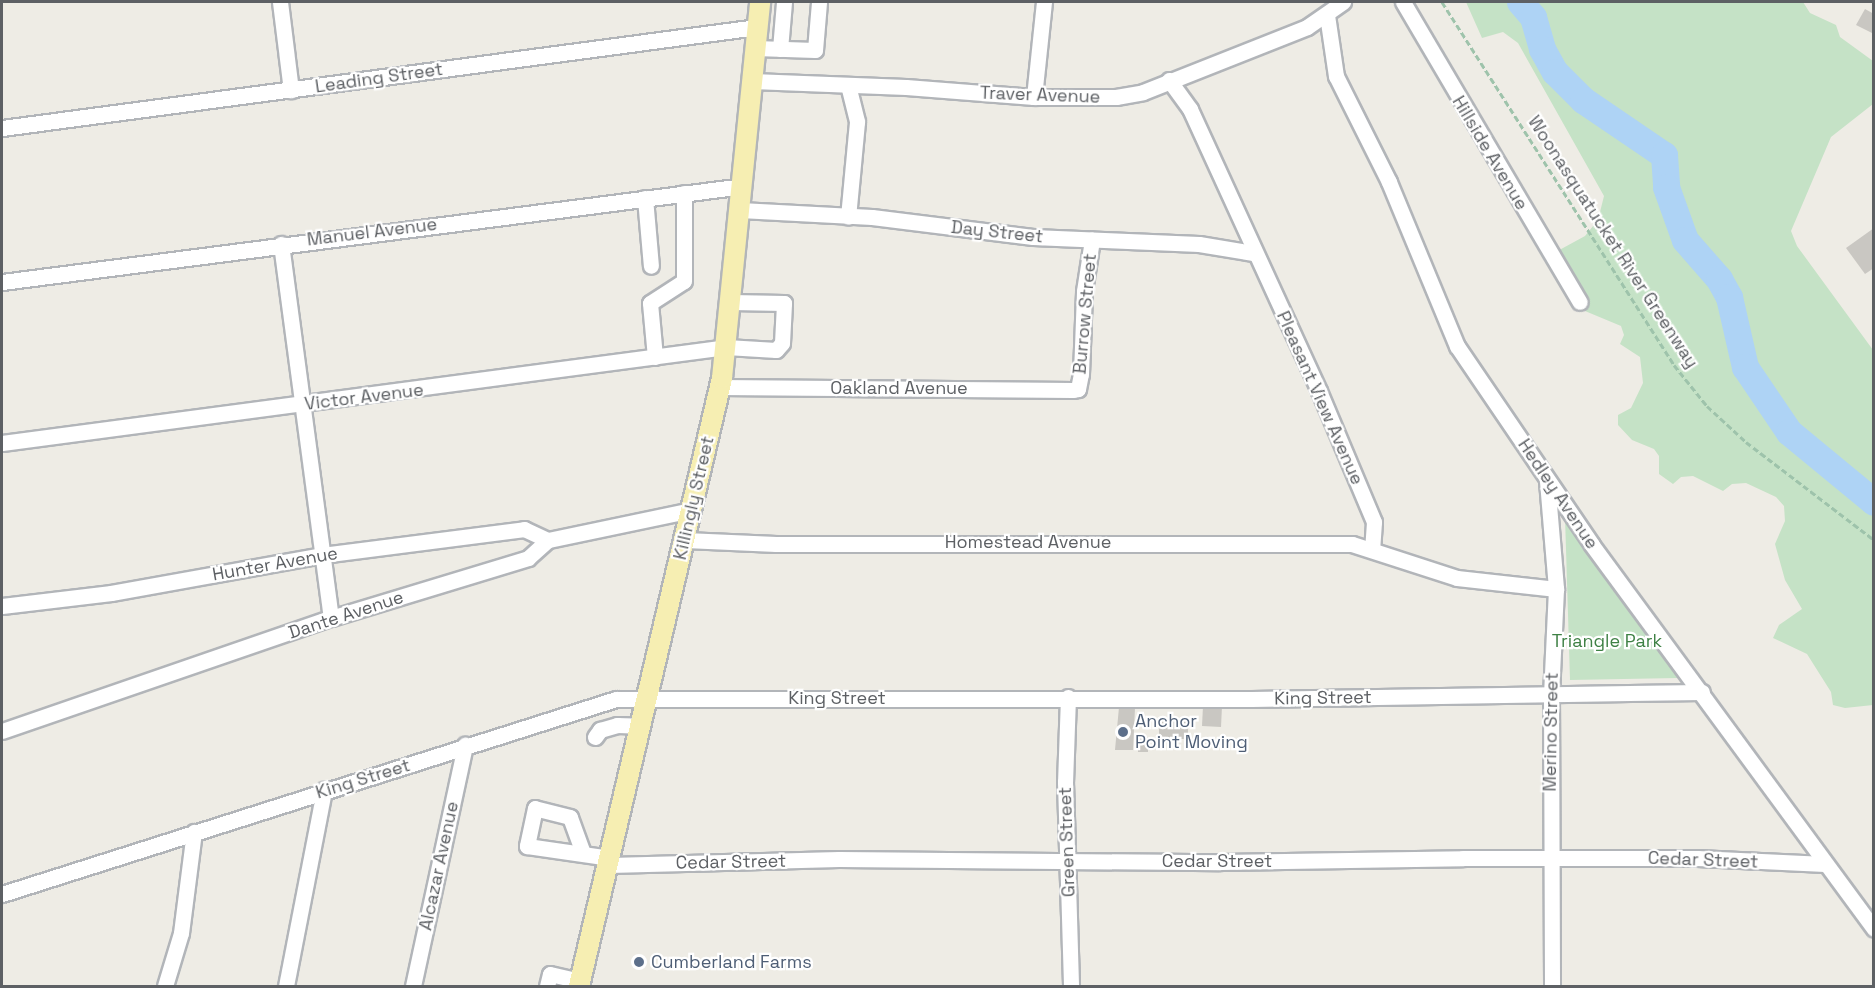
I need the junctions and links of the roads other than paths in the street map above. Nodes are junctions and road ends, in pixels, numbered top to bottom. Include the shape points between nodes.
1 (280, 2) edge
2 (760, 2) edge
3 (784, 2) edge
4 (819, 2) edge
5 (1044, 2) edge
6 (1343, 2) edge
7 (1403, 2) edge
8 (1327, 15) junction
9 (757, 27) junction
10 (755, 48) junction
11 (780, 49) junction
12 (1169, 80) junction
13 (752, 81) junction
14 (848, 85) junction
15 (291, 90) junction
16 (1034, 97) junction
17 (2, 128) edge
18 (743, 186) junction
19 (684, 193) junction
20 (645, 198) junction
21 (740, 210) junction
22 (849, 217) junction
23 (1092, 240) junction
24 (281, 244) junction
25 (1253, 253) junction
26 (651, 266) dead end
27 (2, 282) edge
28 (731, 302) junction
29 (1580, 302) dead end
30 (726, 347) junction
31 (656, 357) junction
32 (719, 387) junction
33 (1078, 389) joint
34 (305, 405) junction
35 (2, 443) edge
36 (1546, 478) junction
37 (691, 510) junction
38 (548, 540) junction
39 (685, 540) junction
40 (1372, 548) junction
41 (322, 555) junction
42 (1556, 589) junction
43 (2, 606) edge
44 (331, 618) junction
45 (1702, 692) junction
46 (1551, 695) junction
47 (647, 697) junction
48 (1068, 697) junction
49 (640, 726) junction
50 (2, 731) edge
51 (595, 737) dead end
52 (465, 745) junction
53 (324, 790) junction
54 (194, 832) junction
55 (583, 853) dead end
56 (1068, 859) junction
57 (1551, 859) junction
58 (610, 862) junction
59 (1825, 864) junction
60 (2, 894) edge
61 (1874, 928) edge
62 (580, 984) edge
63 (165, 987) edge
64 (286, 987) edge
65 (413, 987) edge
66 (547, 987) edge
67 (1071, 987) edge
68 (1552, 987) edge

1 - 15 street
2 - 9 main road, Killingly Street
3 - 11 street
4 - 11 street via 814,50
5 - 16 street
6 - 8 street, Traver Avenue
7 - 29 street, Hillside Avenue
8 - 12 street, Traver Avenue via 1307,27
8 - 36 street, Hedley Avenue via 1336,76 1389,182 1457,346
9 - 10 main road, Killingly Street
9 - 15 street, Leading Street
10 - 11 street
10 - 13 main road, Killingly Street
12 - 16 street, Traver Avenue via 1143,92 1116,97
12 - 25 street, Pleasant View Avenue via 1190,110
13 - 14 street, Traver Avenue
13 - 18 main road, Killingly Street
14 - 16 street, Traver Avenue
14 - 22 street via 857,122
15 - 17 street, Leading Street
18 - 19 street, Manuel Avenue
18 - 21 main road, Killingly Street
19 - 20 street, Manuel Avenue
19 - 31 street via 684,280 650,303
20 - 24 street, Manuel Avenue
20 - 26 street
21 - 22 street, Day Street
21 - 28 main road, Killingly Street
22 - 23 street, Day Street
23 - 25 street, Day Street via 1199,244
23 - 33 street, Burrow Street via 1084,291
24 - 27 street, Manuel Avenue
24 - 34 street
25 - 40 street, Pleasant View Avenue via 1319,391 1374,522
28 - 30 main road, Killingly Street
28 - 30 street, Victor Avenue via 784,303 782,343 776,350
30 - 31 street, Victor Avenue
30 - 32 main road, Killingly Street
31 - 34 street, Victor Avenue
32 - 33 street, Oakland Avenue
32 - 37 main road, Killingly Street
34 - 35 street, Victor Avenue
34 - 41 street
36 - 42 street, Merino Street
36 - 45 street, Hedley Avenue
37 - 38 street, Dante Avenue
37 - 39 main road, Killingly Street
38 - 41 street, Hunter Avenue via 524,529
38 - 44 street, Dante Avenue via 528,558
39 - 40 street, Homestead Avenue via 799,544 1319,543
39 - 47 main road, Killingly Street
40 - 42 street via 1457,578
41 - 43 street, Hunter Avenue via 111,593
41 - 44 street
42 - 46 street, Merino Street
44 - 50 street, Dante Avenue
45 - 46 street, King Street
45 - 59 street, Hedley Avenue
46 - 48 street, King Street
46 - 57 street, Merino Street
47 - 48 street, King Street
47 - 49 main road, Killingly Street
47 - 52 street, King Street via 616,699
48 - 56 street, Green Street
49 - 51 street via 617,725 600,730
49 - 58 main road, Killingly Street
52 - 53 street, King Street via 386,774
52 - 65 street, Alcazar Avenue
53 - 54 street, King Street
53 - 64 street
54 - 60 street, King Street
54 - 63 street via 180,933
55 - 58 street, Cedar Street
56 - 57 street, Cedar Street
56 - 58 street, Cedar Street
56 - 67 street, Green Street
57 - 59 street, Cedar Street via 1697,858
57 - 68 street, Merino Street
58 - 62 main road, Killingly Street
59 - 61 street, Hedley Avenue
62 - 66 street via 550,974

